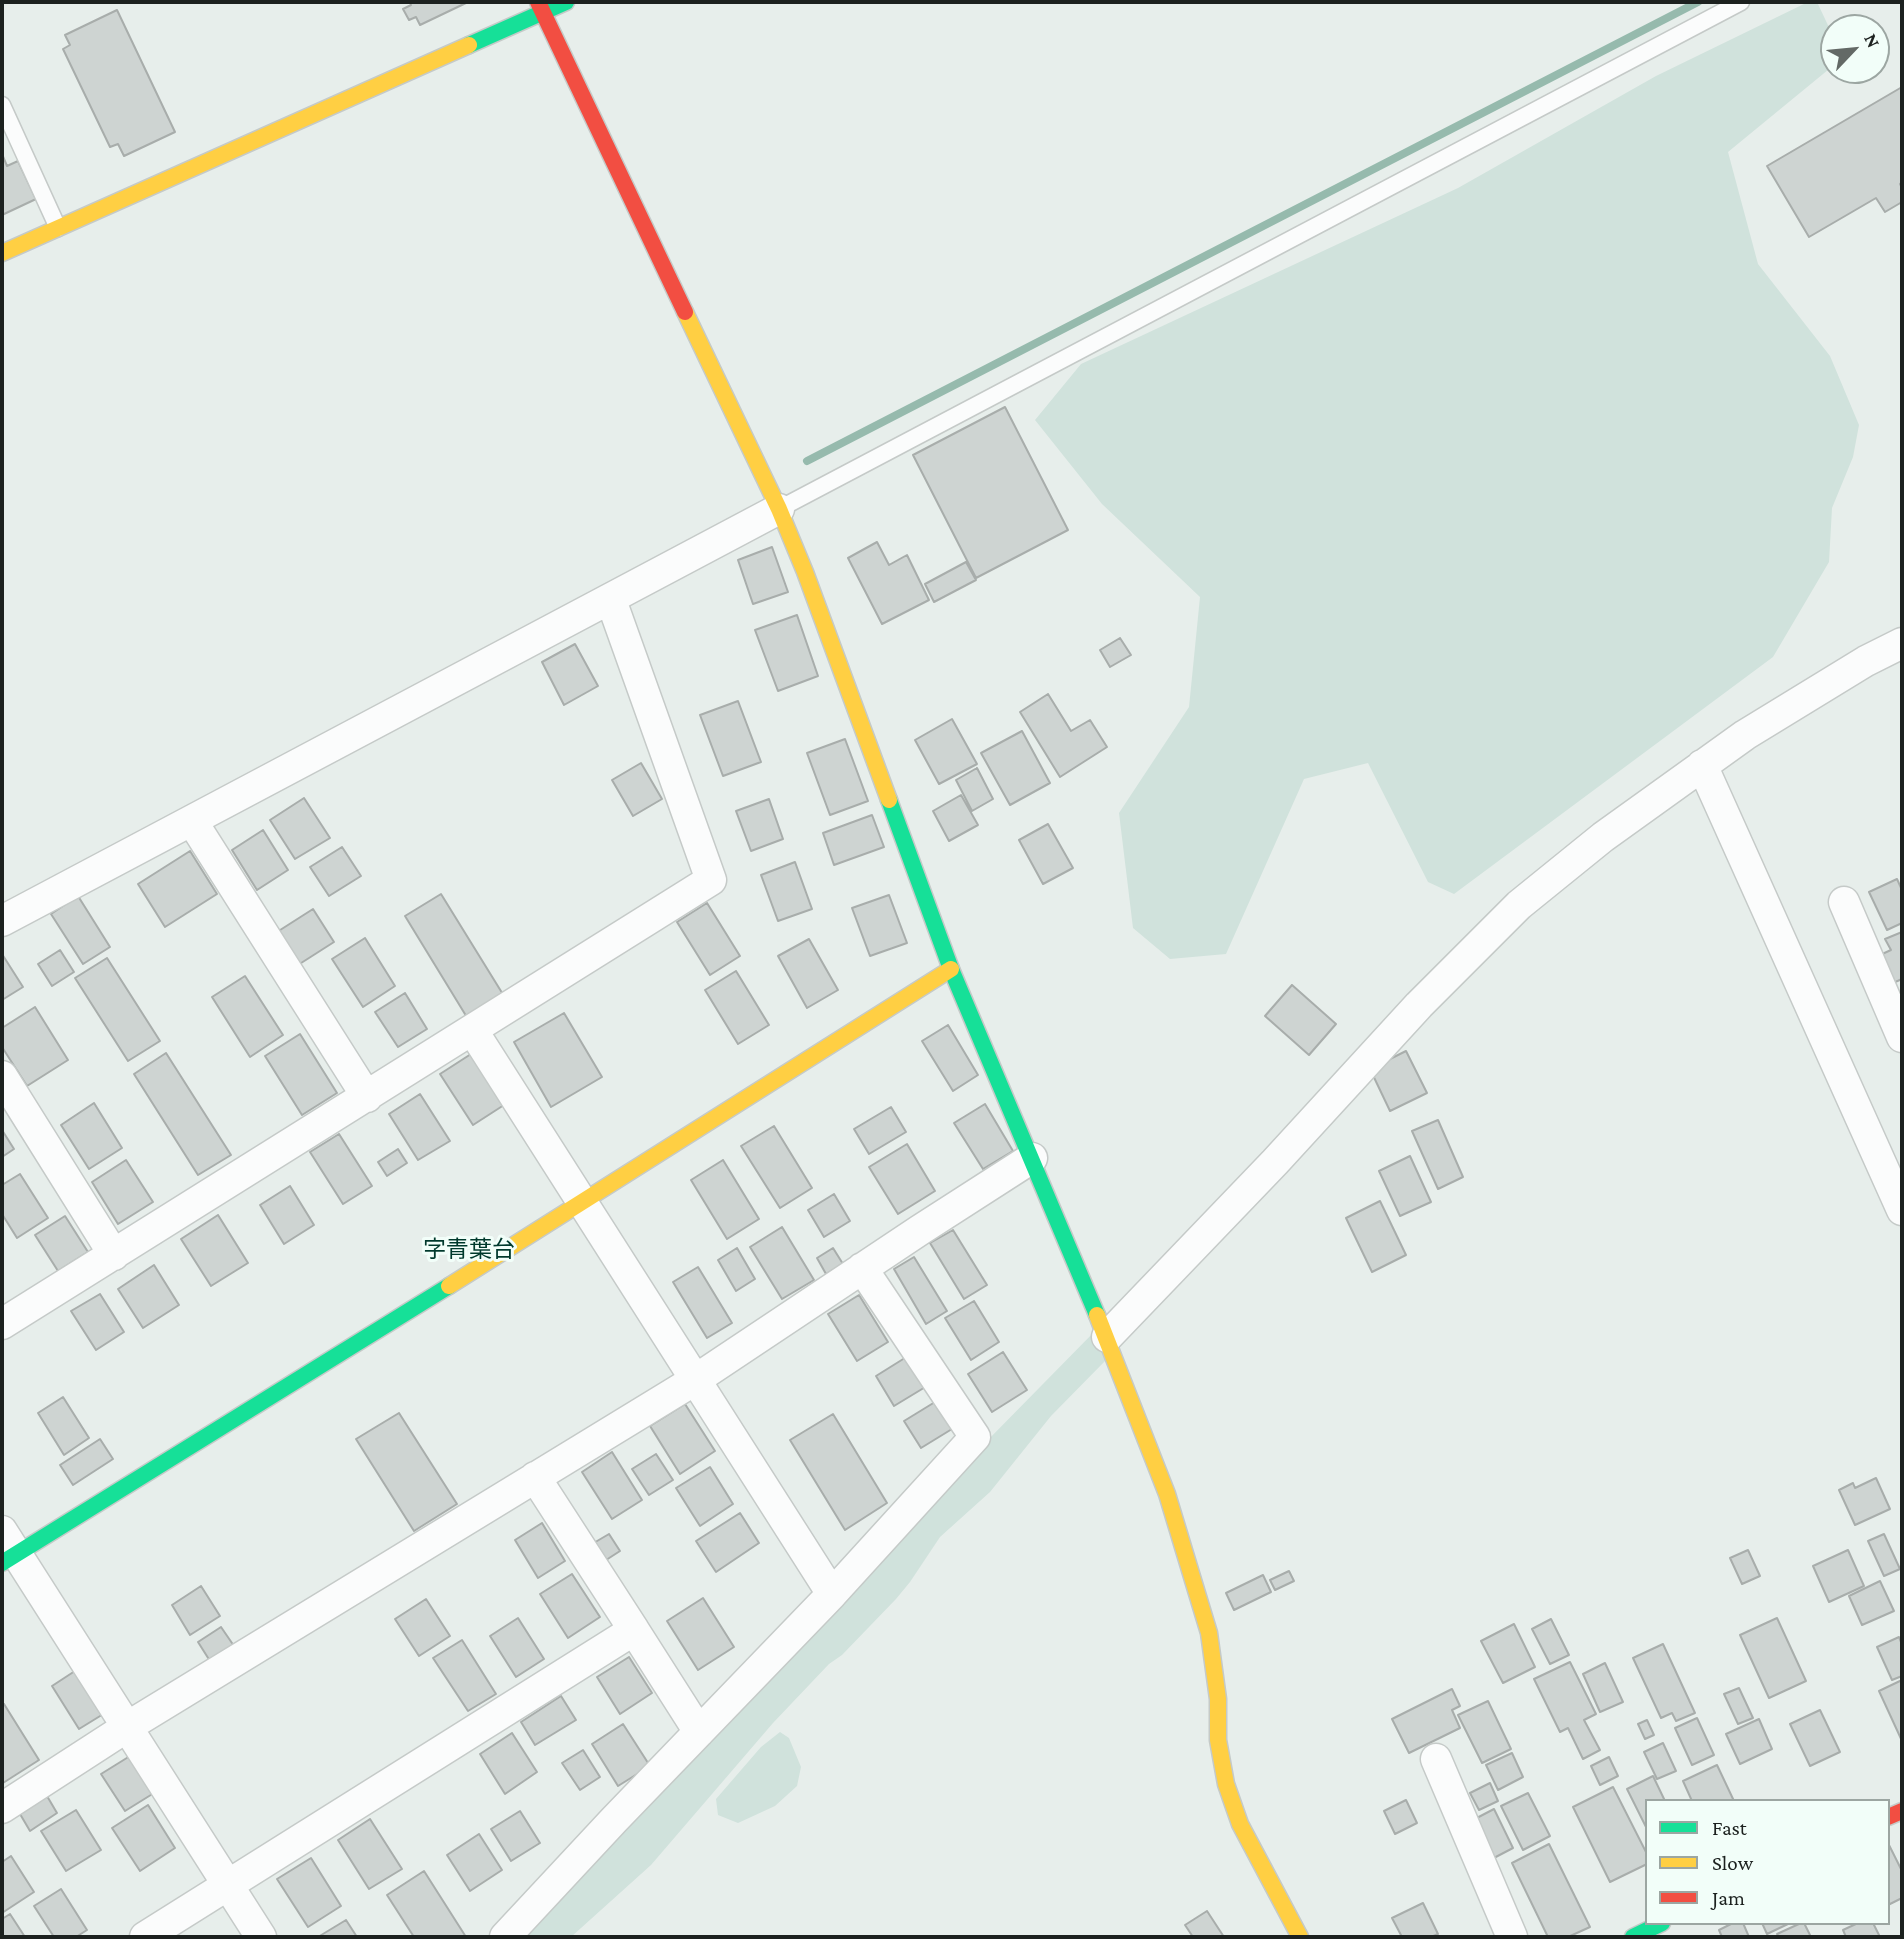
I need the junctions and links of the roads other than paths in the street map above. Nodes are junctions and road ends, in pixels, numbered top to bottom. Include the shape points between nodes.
1 (566, 2) edge
2 (1741, 2) edge
3 (540, 8) edge
4 (2, 105) edge
5 (58, 228) junction
6 (2, 253) edge
7 (779, 509) junction
8 (611, 600) junction
9 (1902, 643) edge
10 (1702, 765) junction
11 (192, 821) junction
12 (1844, 902) dead end
13 (2, 921) edge
14 (951, 969) junction
15 (473, 1031) junction
16 (1902, 1037) edge
17 (2, 1076) edge
18 (367, 1097) junction
19 (1890, 1150) edge
20 (1032, 1158) junction
21 (582, 1203) junction
22 (1902, 1210) edge
23 (114, 1255) junction
24 (862, 1268) junction
25 (2, 1324) edge
26 (1107, 1337) junction
27 (695, 1380) junction
28 (535, 1477) junction
29 (6, 1550) edge
30 (832, 1594) junction
31 (634, 1630) junction
32 (127, 1727) junction
33 (699, 1732) junction
34 (1436, 1759) dead end
35 (2, 1808) edge
36 (226, 1885) junction
37 (1658, 1925) edge
38 (145, 1937) edge
39 (261, 1937) edge
40 (505, 1937) edge
41 (1300, 1937) edge
42 (1512, 1937) edge
43 (1633, 1937) edge

1 - 3 street
2 - 7 lane
3 - 5 street
3 - 7 street
4 - 5 lane
5 - 6 street
7 - 8 street
7 - 14 street
8 - 11 street
8 - 15 street via 711,880
9 - 10 street via 1745,734
10 - 19 street
10 - 26 street via 1519,905
11 - 13 street
11 - 18 street
12 - 16 street
14 - 20 street
14 - 21 street
15 - 18 street
15 - 21 street
17 - 23 street
18 - 23 street
19 - 22 street
20 - 24 street
20 - 26 street
21 - 27 street
21 - 29 street
23 - 25 street
24 - 27 street
24 - 30 street via 975,1437
26 - 41 street via 1167,1494 1209,1633 1226,1784 1240,1824
27 - 28 street
27 - 30 street
28 - 31 street
28 - 32 street
29 - 32 street
30 - 33 street
31 - 33 street
31 - 36 street
32 - 35 street
32 - 36 street
33 - 40 street
34 - 42 street
36 - 38 street
36 - 39 street
37 - 43 street

